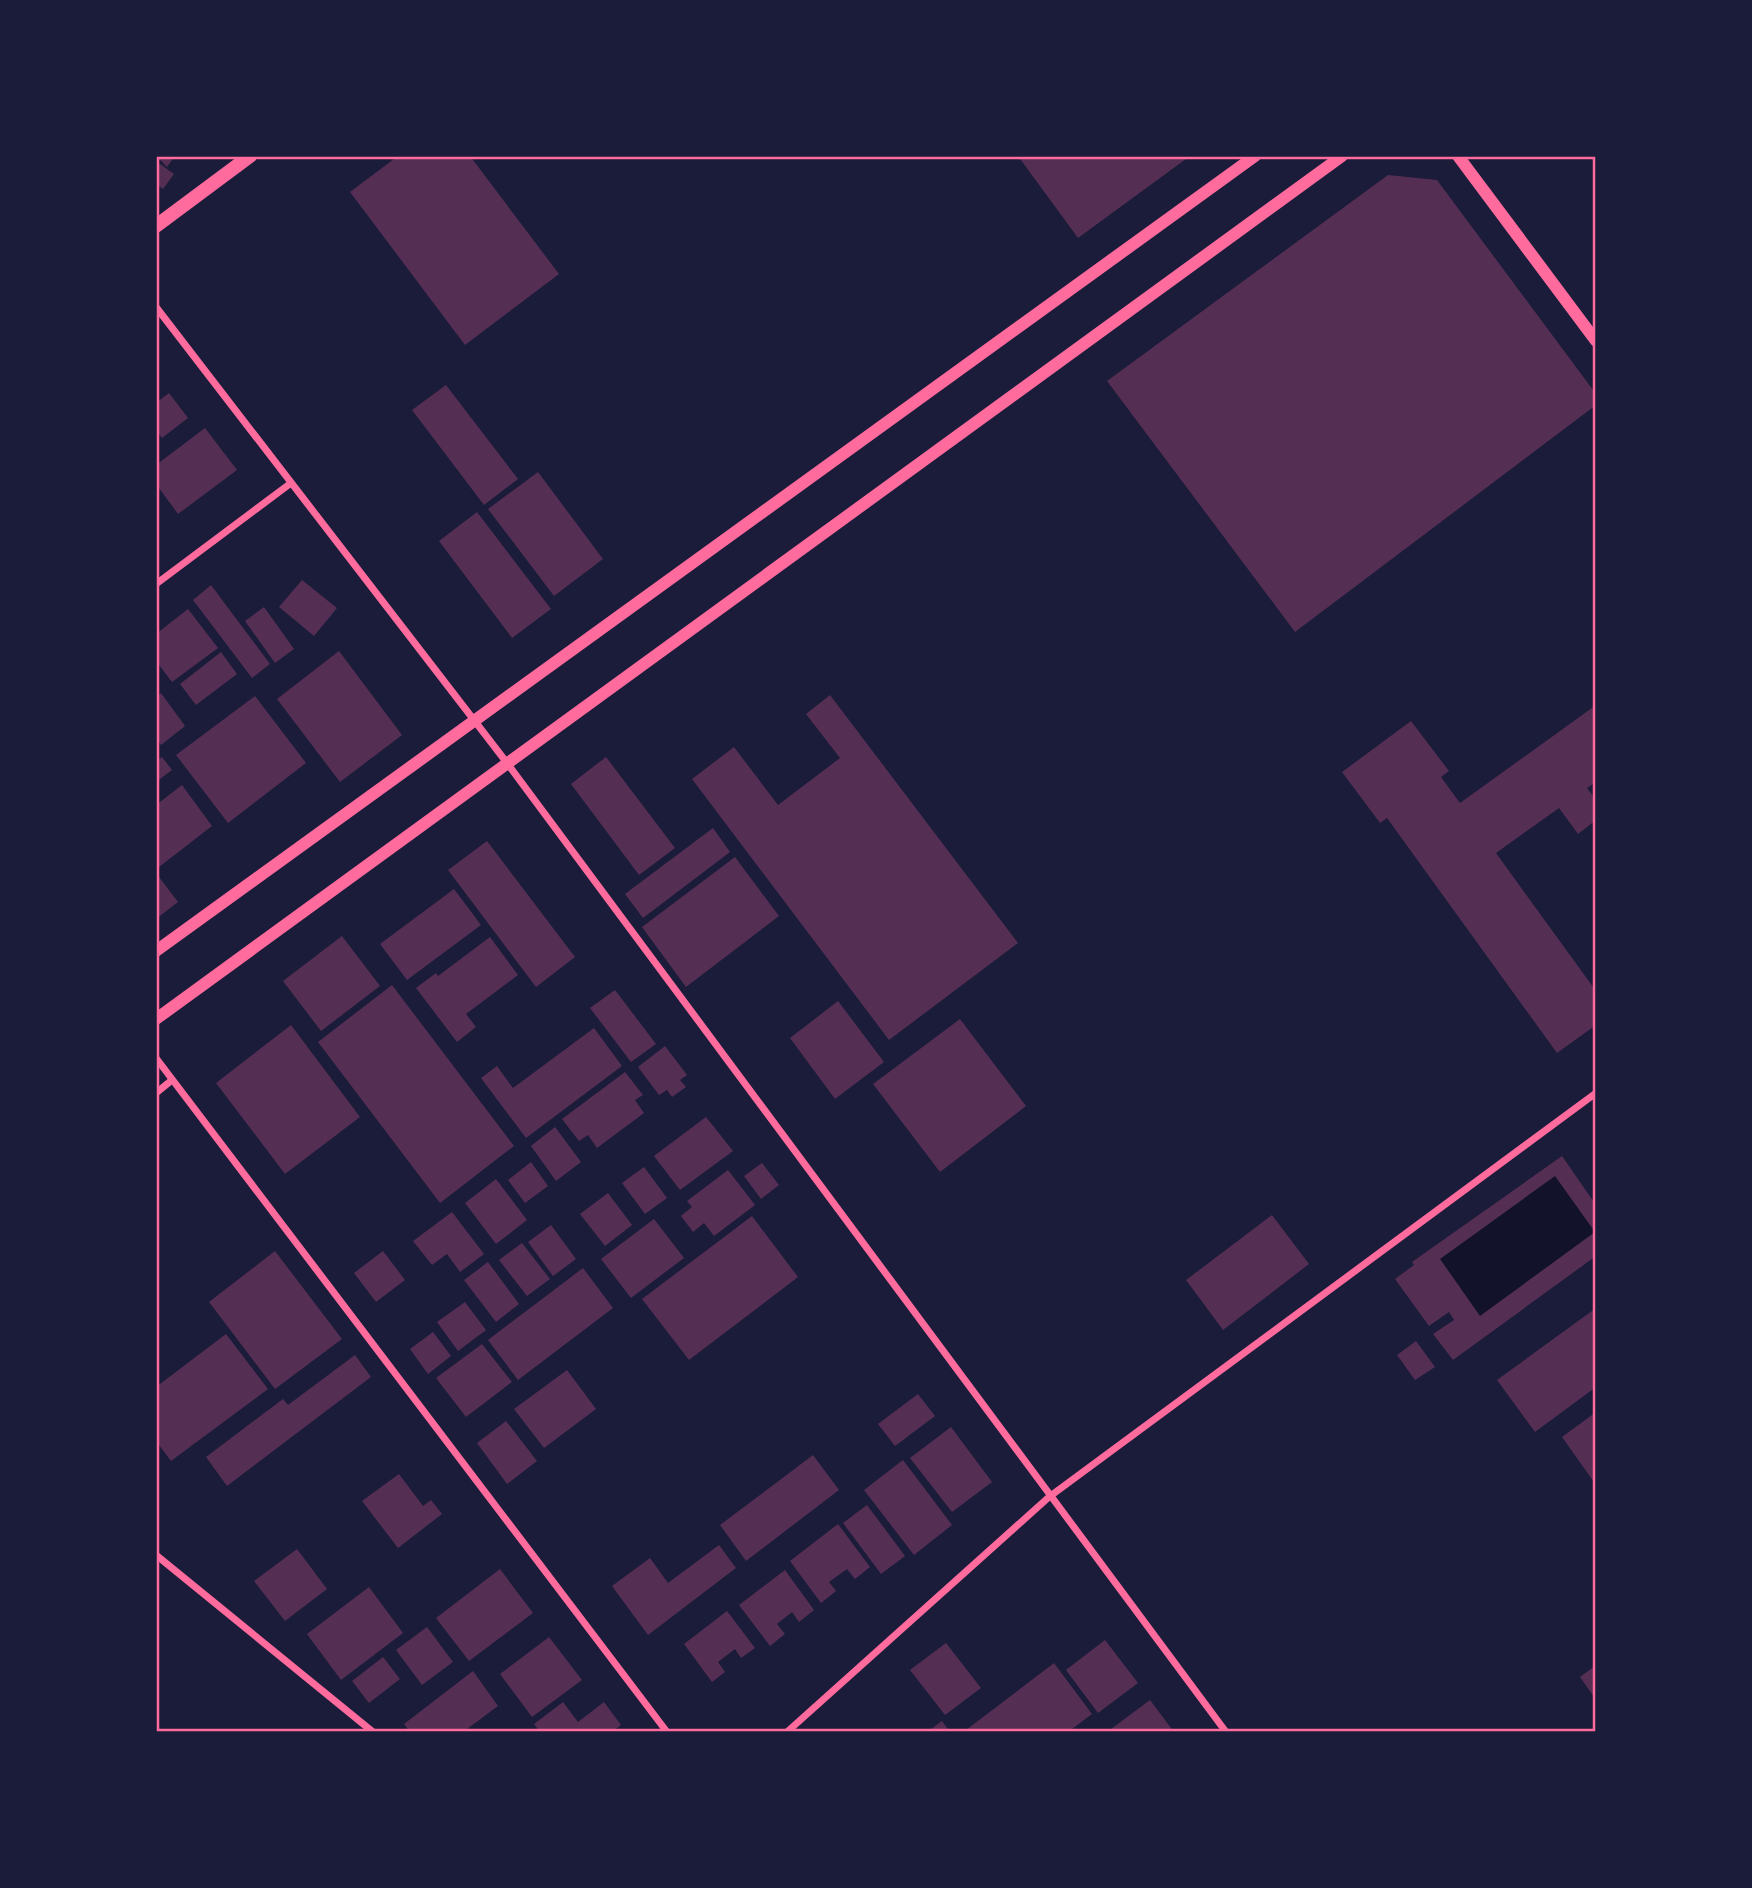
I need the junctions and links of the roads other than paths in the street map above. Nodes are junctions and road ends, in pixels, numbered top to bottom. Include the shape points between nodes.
1 (250, 156) edge
2 (1255, 156) edge
3 (1342, 156) edge
4 (1458, 156) edge
5 (156, 226) edge
6 (156, 307) edge
7 (1596, 341) edge
8 (291, 483) junction
9 (156, 584) edge
10 (474, 720) junction
11 (507, 763) junction
12 (156, 951) edge
13 (156, 1019) edge
14 (156, 1058) edge
15 (172, 1080) junction
16 (156, 1093) edge
17 (1596, 1093) edge
18 (1049, 1497) junction
19 (156, 1555) edge
20 (373, 1732) edge
21 (667, 1732) edge
22 (787, 1732) edge
23 (1226, 1732) edge

1 - 5 main road
2 - 10 street
3 - 11 street
4 - 7 street
6 - 8 street
8 - 9 street
8 - 10 street
10 - 11 street
10 - 12 street
11 - 13 street
11 - 18 street
14 - 15 street
15 - 16 street
15 - 21 street
17 - 18 street
18 - 22 street
18 - 23 street
19 - 20 street

